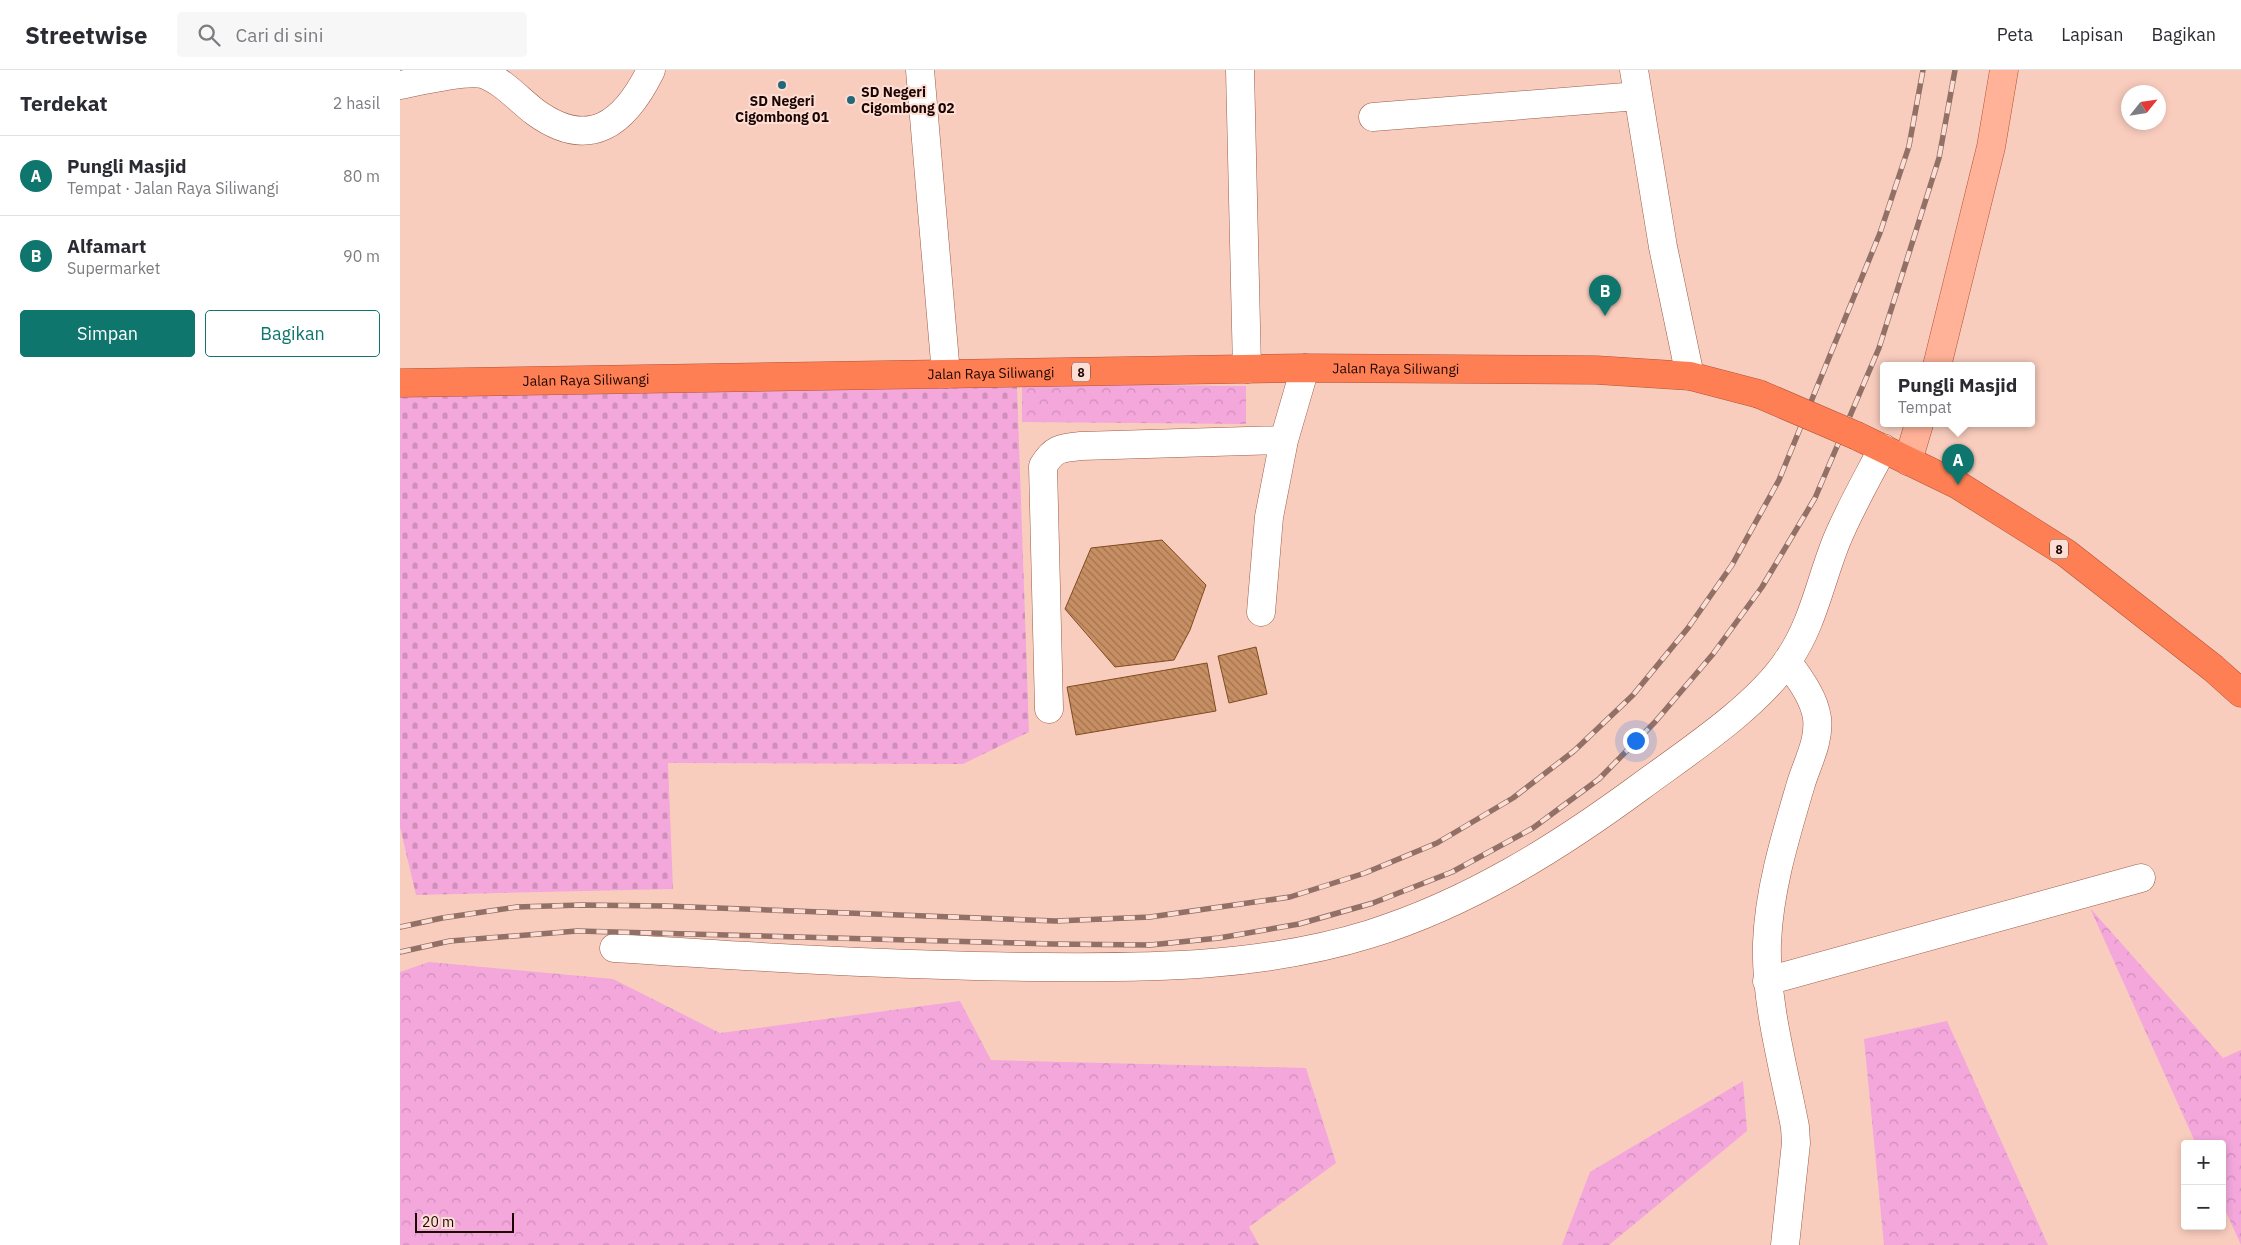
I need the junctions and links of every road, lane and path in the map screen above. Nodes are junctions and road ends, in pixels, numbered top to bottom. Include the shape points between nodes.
1 (651, 70) edge
2 (920, 70) edge
3 (1240, 70) edge
4 (2004, 70) edge
5 (1636, 83) edge
6 (400, 85) edge
7 (1373, 117) dead end
8 (1938, 362) edge
9 (1305, 368) junction
10 (1247, 369) junction
11 (946, 374) junction
12 (1690, 376) junction
13 (400, 383) edge
14 (1918, 427) edge
15 (1284, 440) junction
16 (1883, 448) junction
17 (1908, 461) junction
18 (1262, 612) dead end
19 (1788, 661) junction
20 (2241, 693) edge
21 (1049, 709) dead end
22 (2141, 878) dead end
23 (614, 948) dead end
24 (1767, 981) junction
25 (1785, 1245) edge

1 - 6 street via 641,90 612,123 589,132 561,127 536,113 484,74 471,71
2 - 11 street
3 - 10 street
4 - 8 main road via 1991,147
5 - 7 street
5 - 12 street via 1675,313
9 - 10 highway, Jalan Raya Siliwangi / 8
9 - 12 highway, Jalan Raya Siliwangi / 8 via 1596,370
9 - 15 street
10 - 11 highway, Jalan Raya Siliwangi / 8
11 - 13 highway, Jalan Raya Siliwangi / 8
12 - 16 highway, Jalan Raya Siliwangi / 8, bridge via 1759,394
14 - 17 main road
15 - 18 street via 1269,517
15 - 21 street via 1081,446 1061,448 1050,454 1043,466
16 - 17 highway, 8
16 - 19 street via 1836,541 1814,610
17 - 20 highway, 8 via 1958,485 2066,553
19 - 23 street via 1755,698 1728,720 1592,822 1534,860 1422,915 1371,934 1322,947 1220,963 1105,969 976,967
19 - 24 street via 1814,704 1818,720 1776,880 1768,935
22 - 24 street
24 - 25 street via 1795,1127

